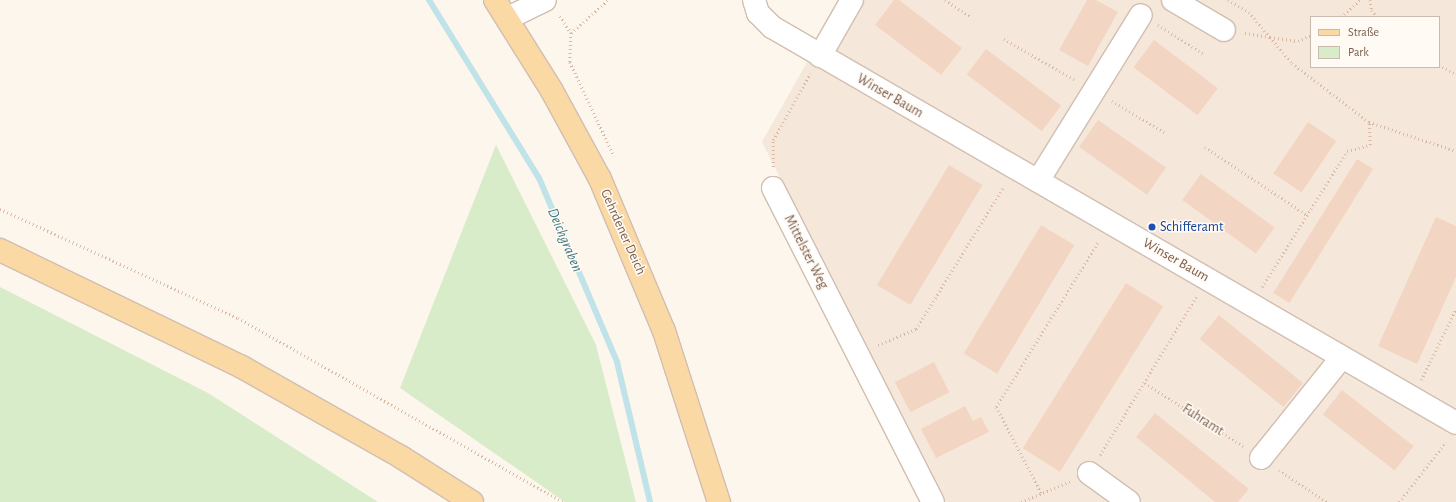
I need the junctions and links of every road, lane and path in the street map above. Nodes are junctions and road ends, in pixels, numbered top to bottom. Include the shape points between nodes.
1 (495, 0) edge
2 (545, 0) edge
3 (608, 0) edge
4 (754, 0) edge
5 (852, 0) edge
6 (945, 0) edge
7 (1173, 0) edge
8 (1228, 0) edge
9 (1360, 0) edge
10 (1370, 0) edge
11 (1141, 14) joint
12 (970, 16) dead end
13 (1342, 16) edge
14 (1376, 16) edge
15 (508, 18) junction
16 (1224, 30) joint
17 (571, 33) dead end
18 (1310, 35) edge
19 (1270, 37) junction
20 (1204, 54) dead end
21 (820, 56) junction
22 (1440, 66) edge
23 (1456, 74) edge
24 (1369, 122) junction
25 (1205, 147) dead end
26 (1456, 150) edge
27 (1016, 167) junction
28 (1038, 181) junction
29 (773, 188) joint
30 (0, 209) edge
31 (1307, 215) junction
32 (1110, 222) junction
33 (0, 250) edge
34 (1208, 279) junction
35 (1251, 304) junction
36 (1456, 309) edge
37 (858, 354) junction
38 (1342, 357) junction
39 (1145, 382) junction
40 (1412, 398) junction
41 (1454, 429) edge
42 (1261, 458) junction
43 (1088, 473) junction
44 (711, 492) edge
45 (1041, 493) junction
46 (472, 502) edge
47 (563, 502) edge
48 (719, 502) edge
49 (933, 502) edge
50 (1021, 502) edge
51 (1129, 502) edge
52 (1328, 502) edge
53 (1399, 502) edge

1 - 15 main road, Gehrdener Deich
2 - 15 street
3 - 17 path
4 - 21 street, Winser Baum via 758,12 772,27
5 - 21 street
6 - 12 path
7 - 16 street
8 - 19 path via 1249,12
9 - 13 path
10 - 14 path
11 - 20 path
11 - 28 street
15 - 44 main road, Gehrdener Deich via 600,179 637,263 664,331
16 - 19 path
18 - 19 path via 1298,41
19 - 24 path via 1292,63
21 - 27 street, Winser Baum
21 - 29 path via 773,140
22 - 23 path
24 - 26 path
24 - 31 path via 1370,145 1347,151
25 - 31 path
27 - 28 street, Winser Baum
27 - 37 path via 916,329
28 - 32 street, Winser Baum
29 - 37 street, Mittelster Weg
30 - 47 path via 238,318
31 - 35 path
32 - 34 street, Winser Baum
32 - 45 path via 996,407
33 - 46 main road via 242,367 401,457
34 - 35 street, Winser Baum
34 - 39 path
35 - 38 street, Winser Baum
36 - 40 path
37 - 49 street, Mittelster Weg
38 - 40 street, Winser Baum
38 - 42 street
39 - 42 path, Fuhramt
39 - 43 path
40 - 41 street, Winser Baum
41 - 53 path
42 - 52 path, Fuhramt
43 - 45 path
43 - 51 street
44 - 48 main road, Gehrdener Deich
45 - 50 path

